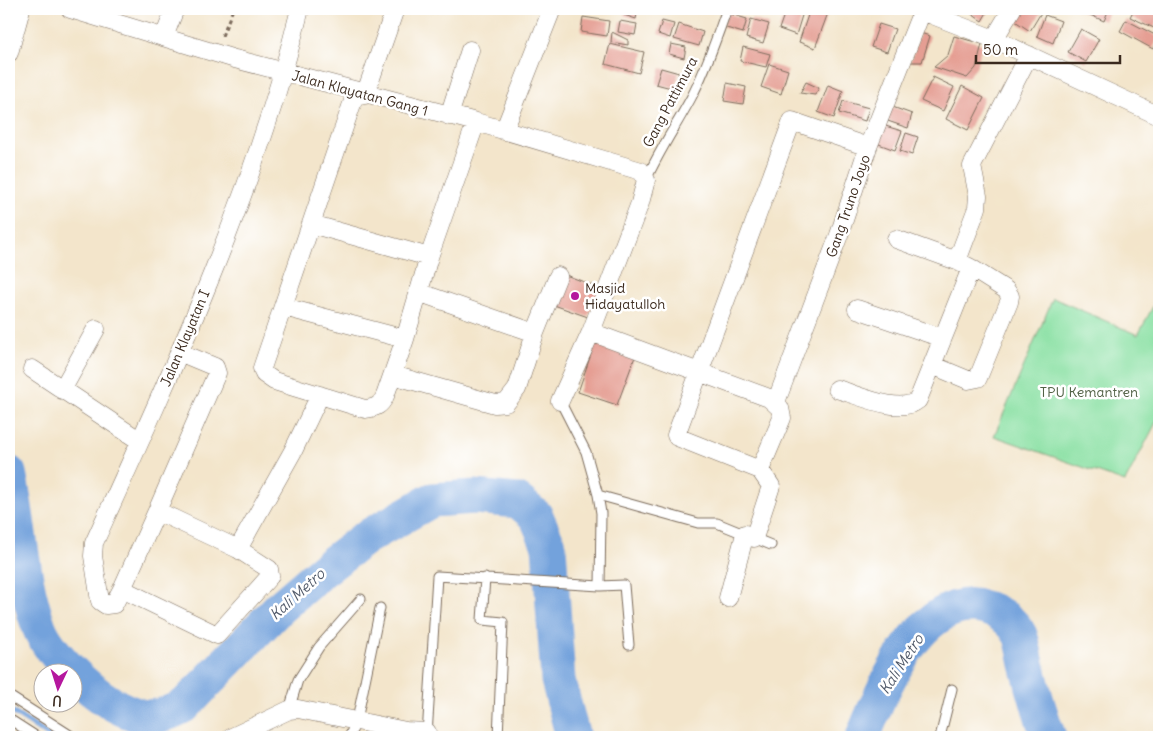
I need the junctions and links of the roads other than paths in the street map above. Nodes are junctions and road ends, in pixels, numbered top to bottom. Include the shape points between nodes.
1 (21, 9) edge
2 (70, 9) edge
3 (175, 9) edge
4 (300, 9) edge
5 (395, 9) edge
6 (552, 9) edge
7 (727, 9) edge
8 (1012, 9) edge
9 (919, 10) edge
10 (164, 37) junction
11 (994, 38) junction
12 (470, 50) dead end
13 (9, 53) edge
14 (1029, 55) junction
15 (282, 73) junction
16 (361, 94) junction
17 (449, 116) junction
18 (1159, 116) edge
19 (476, 122) junction
20 (504, 131) junction
21 (868, 147) junction
22 (646, 180) junction
23 (312, 224) junction
24 (896, 239) dead end
25 (429, 257) junction
26 (964, 264) junction
27 (558, 276) dead end
28 (418, 292) junction
29 (284, 307) junction
30 (857, 310) dead end
31 (96, 329) dead end
32 (591, 332) junction
33 (535, 333) junction
34 (942, 338) junction
35 (405, 339) junction
36 (179, 352) junction
37 (932, 365) junction
38 (32, 369) dead end
39 (700, 372) junction
40 (393, 375) junction
41 (837, 389) dead end
42 (62, 390) junction
43 (320, 395) junction
44 (560, 401) joint
45 (776, 402) junction
46 (140, 441) junction
47 (760, 470) junction
48 (598, 495) junction
49 (157, 511) junction
50 (749, 536) junction
51 (771, 545) dead end
52 (238, 549) junction
53 (485, 578) junction
54 (600, 586) junction
55 (122, 589) junction
56 (728, 598) dead end
57 (361, 599) dead end
58 (380, 608) dead end
59 (629, 645) dead end
60 (952, 689) dead end
61 (9, 696) edge
62 (289, 710) junction
63 (9, 719) edge
64 (357, 720) junction
65 (404, 734) edge
66 (427, 734) edge
67 (37, 737) edge
68 (73, 737) edge
69 (232, 737) edge
70 (349, 737) edge
71 (498, 737) edge
72 (940, 737) edge

1 - 13 street
2 - 10 street, Jalan Klayatan Gang 1
3 - 10 street
4 - 15 street, Jalan Klayatan I
5 - 16 street
6 - 20 street
7 - 22 lane, Gang Pattimura via 691,99
8 - 11 street
9 - 11 street
9 - 21 street, Gang Truno Joyo
10 - 15 street, Jalan Klayatan Gang 1
11 - 14 street
12 - 17 street
14 - 18 street
14 - 26 street via 972,166 978,196
15 - 16 street, Jalan Klayatan Gang 1
15 - 36 street, Jalan Klayatan I via 260,149 227,241
16 - 17 street, Jalan Klayatan Gang 1
16 - 23 street
17 - 19 street, Jalan Klayatan Gang 1
19 - 20 street, Jalan Klayatan Gang 1
19 - 25 street
20 - 22 street, Jalan Klayatan Gang 1 via 641,171
21 - 39 street via 792,121
21 - 45 street, Gang Truno Joyo
22 - 32 street via 640,204
23 - 25 street
23 - 29 street
24 - 26 street
25 - 28 street
26 - 34 street
26 - 37 street via 1006,290 1010,302 978,378 968,380
27 - 33 street
28 - 33 street
28 - 35 street
29 - 35 street
29 - 43 street via 263,361 264,374 274,381
30 - 34 street
31 - 42 street
32 - 39 street
32 - 44 street
33 - 40 street via 517,389 506,403 495,404
34 - 37 street
35 - 40 street
36 - 46 street, Jalan Klayatan I
36 - 49 street via 215,367 217,373
37 - 41 street via 918,400 912,404 897,407
38 - 42 street
39 - 45 street
39 - 47 street via 677,437
40 - 43 street via 382,403 371,408
42 - 46 street
43 - 52 street
44 - 48 lane via 586,452
45 - 47 street via 782,418
46 - 55 street, Jalan Klayatan I via 94,543 92,556 100,601 106,605 114,604
47 - 50 street via 771,486
48 - 50 lane via 698,523 717,523
48 - 54 lane via 601,513
49 - 52 street
49 - 55 street
50 - 51 lane
50 - 56 street
52 - 55 street via 269,569 270,576 217,635
53 - 54 lane
53 - 66 lane via 437,576
53 - 71 lane via 482,620 503,622
54 - 59 lane via 624,585
57 - 62 lane via 319,647 298,680
58 - 64 lane
60 - 72 lane
61 - 68 lane
62 - 64 street
62 - 69 street
63 - 67 lane
64 - 65 street
64 - 70 lane
65 - 66 street

